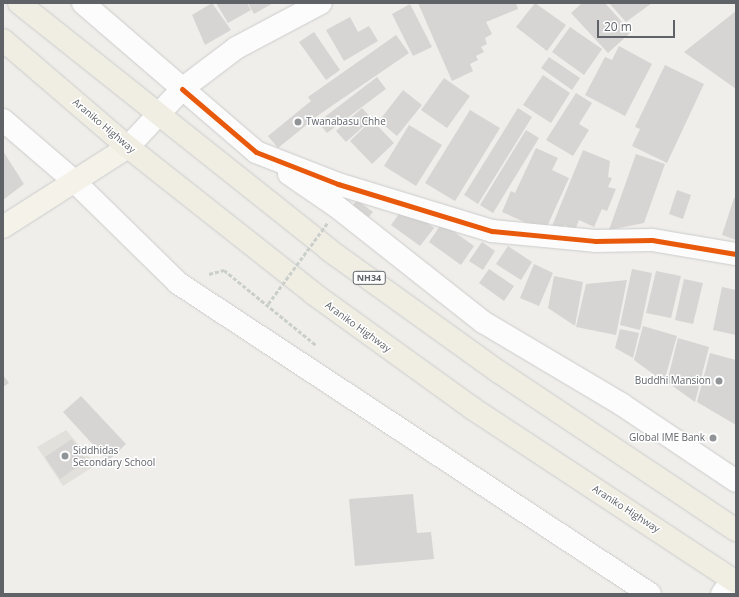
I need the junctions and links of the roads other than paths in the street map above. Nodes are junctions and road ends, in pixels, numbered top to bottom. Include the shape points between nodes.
1 (19, 3) edge
2 (83, 3) edge
3 (321, 3) edge
4 (3, 40) edge
5 (182, 89) junction
6 (156, 115) junction
7 (3, 120) edge
8 (128, 147) junction
9 (256, 152) junction
10 (73, 180) junction
11 (3, 227) edge
12 (736, 254) edge
13 (736, 481) edge
14 (736, 530) edge
15 (730, 585) edge
16 (650, 594) edge

1 - 6 highway, NH34
2 - 5 street
3 - 5 street via 236,48
4 - 8 highway, Araniko Highway
5 - 6 street
5 - 9 street
6 - 8 street
6 - 14 highway, NH34 via 329,250 492,368
7 - 10 street
8 - 10 main road
8 - 15 highway, Araniko Highway via 314,294 472,408
9 - 12 street via 338,184 492,231 595,241 652,240
9 - 13 street via 336,206 483,322 621,404
10 - 11 main road
10 - 16 street via 178,283

